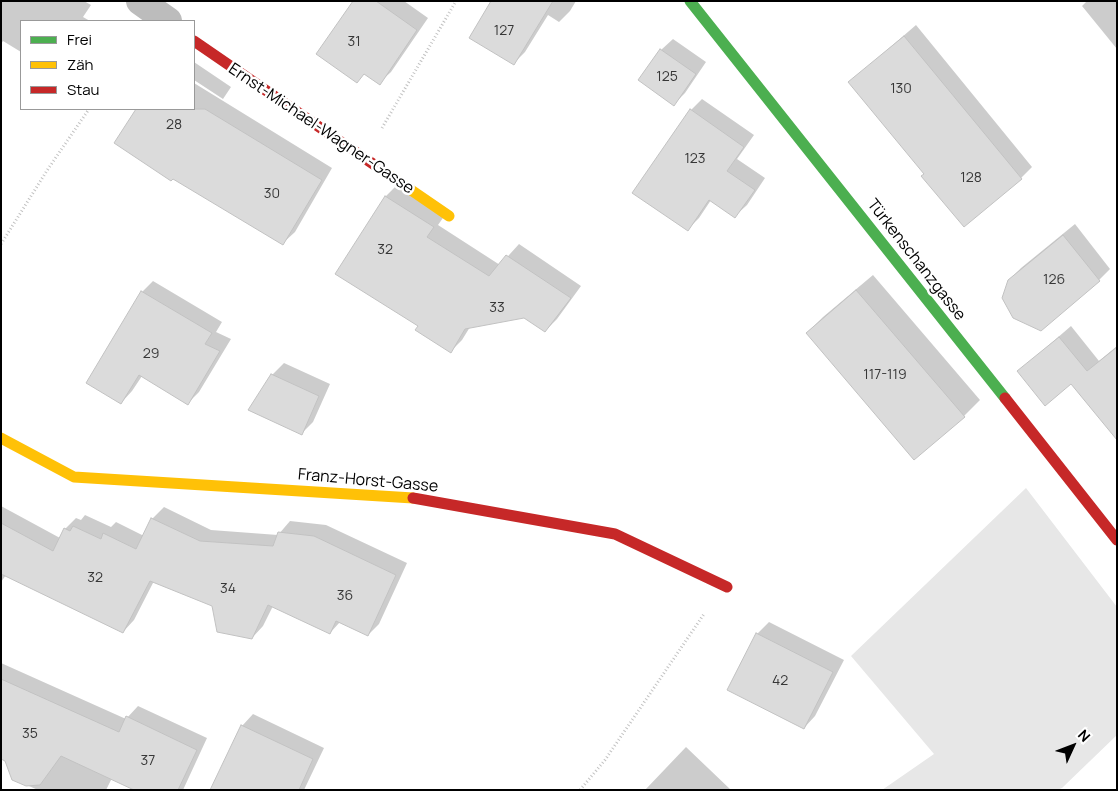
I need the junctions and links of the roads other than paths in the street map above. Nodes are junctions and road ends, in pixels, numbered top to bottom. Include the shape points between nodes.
1 (140, 1) edge
2 (690, 1) edge
3 (167, 20) edge
4 (195, 42) edge
5 (449, 216) dead end
6 (1, 438) edge
7 (1117, 540) edge
8 (727, 587) road end

1 - 3 street
2 - 7 street, Türkenschanzgasse
4 - 5 street, Ernst-Michael-Wagner-Gasse
6 - 8 street, Franz-Horst-Gasse via 74,477 406,497 615,534

